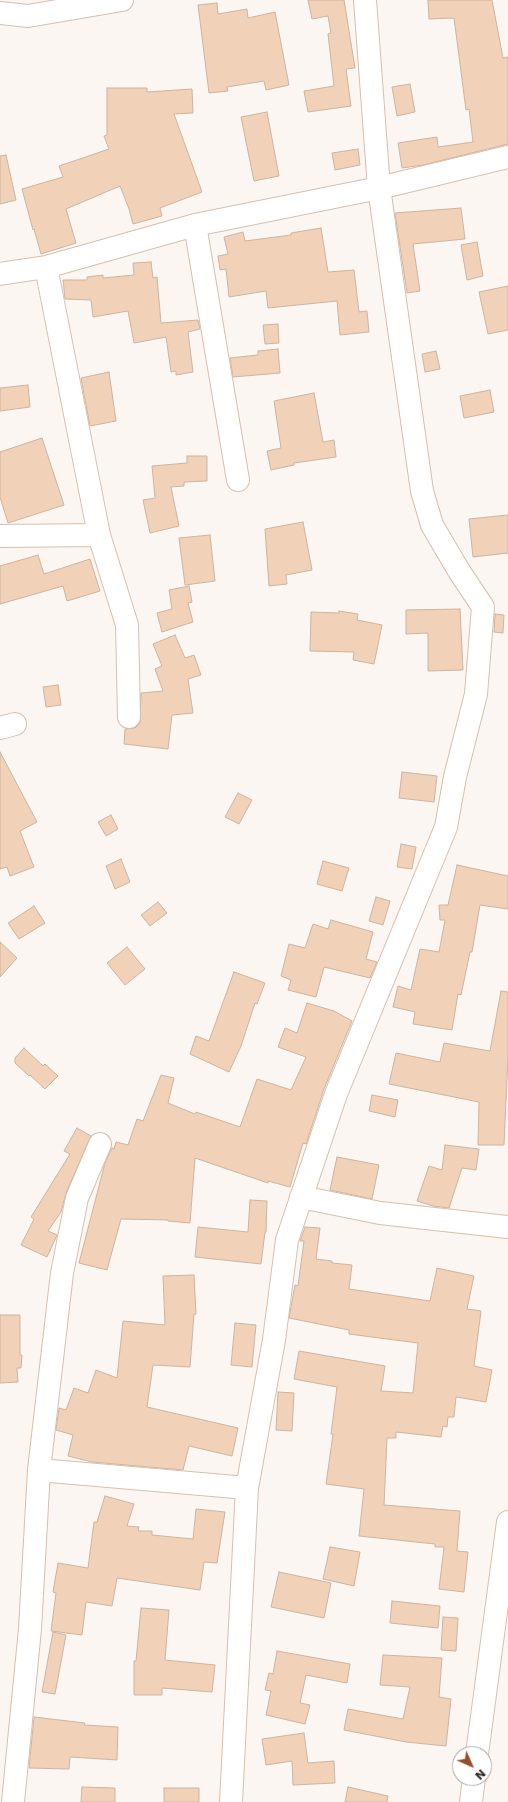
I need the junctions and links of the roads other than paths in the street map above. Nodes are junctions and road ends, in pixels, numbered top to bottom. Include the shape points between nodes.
1 (122, 0) edge
2 (365, 0) edge
3 (0, 13) edge
4 (508, 157) edge
5 (379, 188) junction
6 (195, 225) junction
7 (46, 267) junction
8 (0, 274) edge
9 (238, 480) dead end
10 (99, 535) junction
11 (0, 536) edge
12 (129, 717) dead end
13 (100, 1144) dead end
14 (301, 1198) junction
15 (508, 1227) edge
16 (39, 1470) junction
17 (247, 1488) junction
18 (508, 1522) edge
19 (478, 1746) edge
20 (473, 1786) edge
21 (13, 1802) edge
22 (232, 1802) edge
23 (471, 1802) edge

1 - 3 street via 28,16
2 - 5 street
4 - 5 street
5 - 6 street
5 - 14 street via 422,491 432,525 482,607 476,694 455,777 446,827 336,1094
6 - 7 street
6 - 9 street
7 - 8 street
7 - 10 street
10 - 11 street
10 - 12 street via 127,625
13 - 16 street via 77,1198 64,1265
14 - 15 street via 380,1213
14 - 17 street via 287,1240 274,1340
16 - 17 street
16 - 21 street via 30,1629
17 - 22 street
18 - 19 street
20 - 23 street

